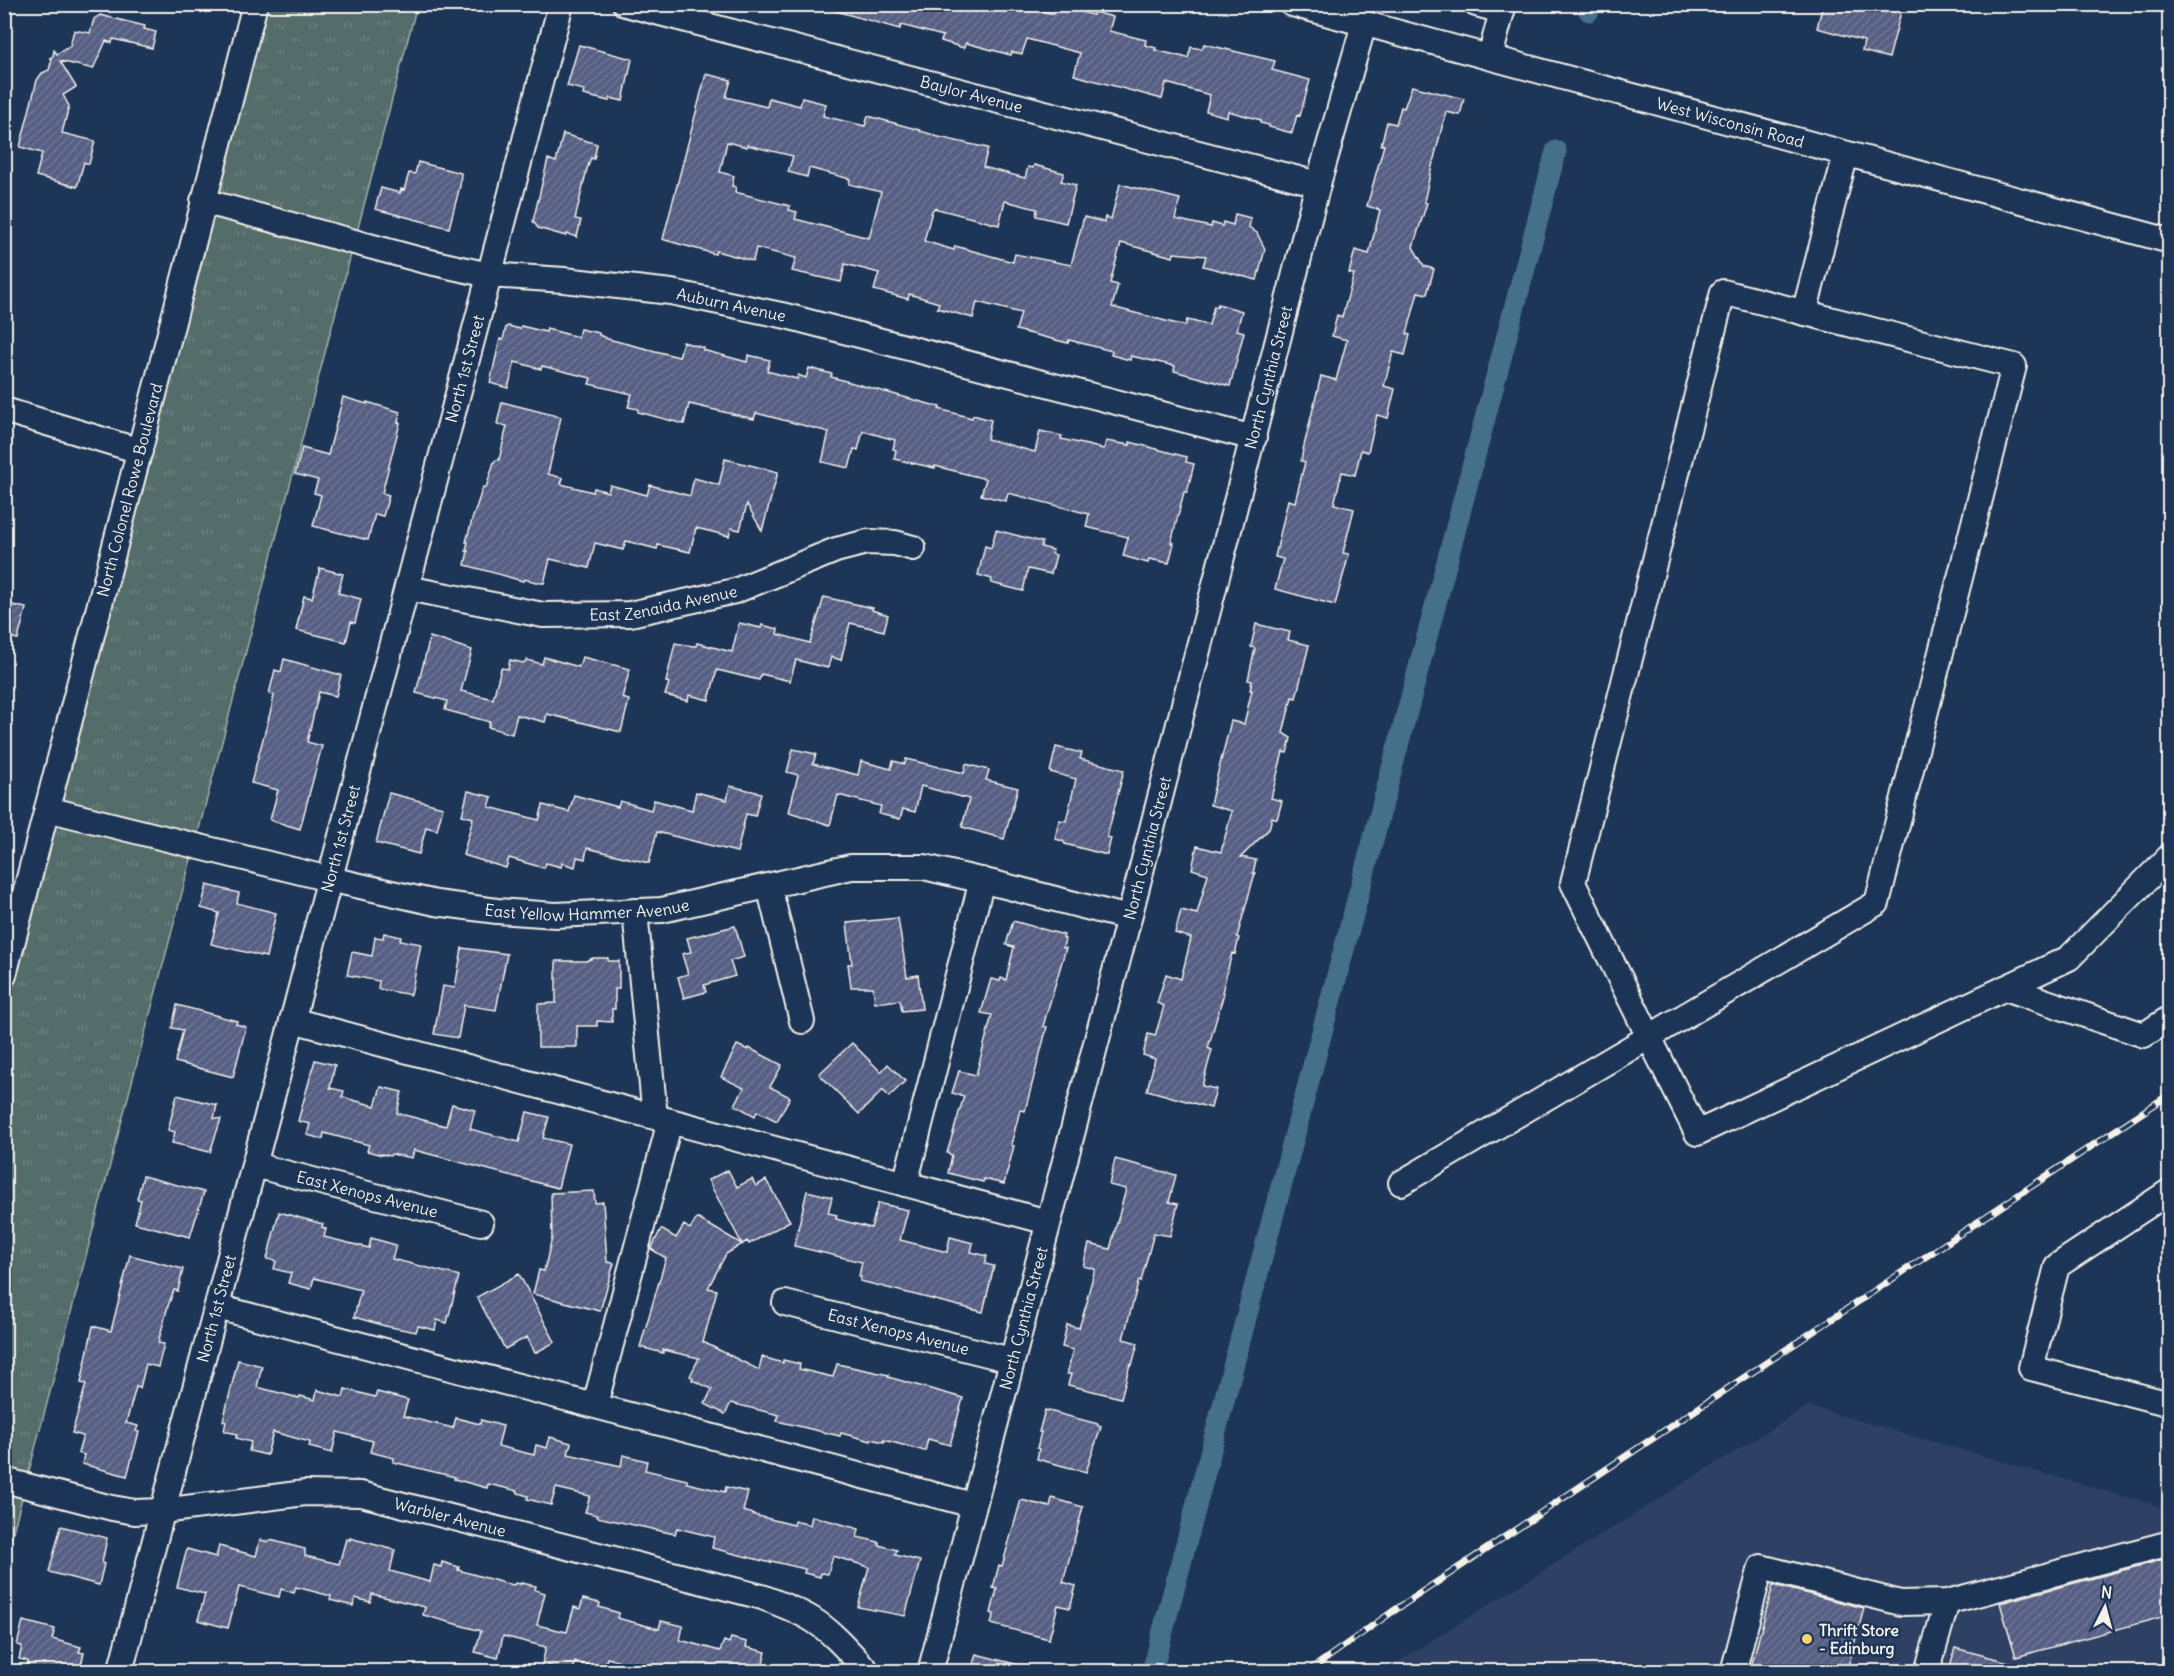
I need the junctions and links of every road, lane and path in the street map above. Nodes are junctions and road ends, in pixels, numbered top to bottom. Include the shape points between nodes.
1 (255, 4) edge
2 (561, 4) edge
3 (625, 4) edge
4 (1292, 4) edge
5 (1476, 4) edge
6 (1502, 8) edge
7 (1364, 24) junction
8 (1490, 57) junction
9 (1846, 154) junction
10 (1318, 184) junction
11 (203, 201) junction
12 (2169, 241) edge
13 (489, 275) junction
14 (1804, 313) junction
15 (4, 410) edge
16 (1254, 438) junction
17 (140, 451) junction
18 (913, 548) dead end
19 (407, 588) junction
20 (47, 809) junction
21 (2169, 856) edge
22 (330, 879) junction
23 (982, 880) junction
24 (769, 886) junction
25 (635, 911) junction
26 (1129, 918) junction
27 (4, 975) edge
28 (2005, 988) junction
29 (2169, 1018) edge
30 (292, 1020) junction
31 (802, 1021) dead end
32 (1649, 1037) junction
33 (662, 1119) junction
34 (254, 1165) junction
35 (1401, 1183) dead end
36 (905, 1184) junction
37 (2169, 1191) edge
38 (1048, 1222) junction
39 (481, 1223) dead end
40 (785, 1303) dead end
41 (217, 1307) junction
42 (1011, 1360) junction
43 (2169, 1404) edge
44 (595, 1405) junction
45 (4, 1480) edge
46 (973, 1505) junction
47 (162, 1511) junction
48 (2169, 1543) edge
49 (1947, 1602) junction
50 (120, 1671) edge
51 (868, 1671) edge
52 (930, 1671) edge
53 (1733, 1671) edge
54 (1927, 1671) edge

1 - 11 street, North Colonel Rowe Boulevard
2 - 13 street, North 1st Street
3 - 10 street, Baylor Avenue
4 - 7 street, West Wisconsin Road
5 - 6 street
6 - 8 street
7 - 8 street, West Wisconsin Road
7 - 10 street, North Cynthia Street
8 - 9 street, West Wisconsin Road
9 - 12 street, West Wisconsin Road
9 - 14 street
10 - 16 street, North Cynthia Street
11 - 13 street, Auburn Avenue
11 - 17 street, North Colonel Rowe Boulevard
13 - 16 street, Auburn Avenue via 671,292 786,316
13 - 19 street, North 1st Street
14 - 32 street via 1723,292 1573,883
14 - 32 street via 2014,366 1877,903
15 - 17 street
16 - 26 street, North Cynthia Street
17 - 20 street, North Colonel Rowe Boulevard
18 - 19 street, East Zenaida Avenue via 867,542 836,550 735,591 630,614 543,615
19 - 22 street, North 1st Street
20 - 22 street, East Yellow Hammer Avenue
20 - 27 street, North Colonel Rowe Boulevard
21 - 28 street via 2069,958
22 - 25 street, East Yellow Hammer Avenue via 436,903 497,911 556,915
22 - 30 street, North 1st Street
23 - 24 street, East Yellow Hammer Avenue via 924,867 851,867
23 - 26 street, East Yellow Hammer Avenue
23 - 36 street
24 - 25 street, East Yellow Hammer Avenue via 662,910
24 - 31 street
25 - 33 street
26 - 38 street, North Cynthia Street
28 - 29 street via 2144,1035
28 - 32 street via 1697,1133
30 - 33 street
30 - 34 street, North 1st Street
32 - 35 street
33 - 36 street
33 - 44 street
34 - 39 street, East Xenops Avenue
34 - 41 street, North 1st Street
36 - 38 street
37 - 43 street via 2057,1266 2031,1368
38 - 42 street, North Cynthia Street
40 - 42 street, East Xenops Avenue
41 - 44 street
41 - 47 street, North 1st Street
42 - 46 street, North Cynthia Street
44 - 46 street
45 - 47 street, Warbler Avenue via 112,1508
46 - 52 street, North Cynthia Street
47 - 50 street, North 1st Street
47 - 51 street, Warbler Avenue via 305,1493 370,1496 762,1597 816,1621
48 - 49 street
49 - 53 street via 1901,1603 1761,1567
49 - 54 street

